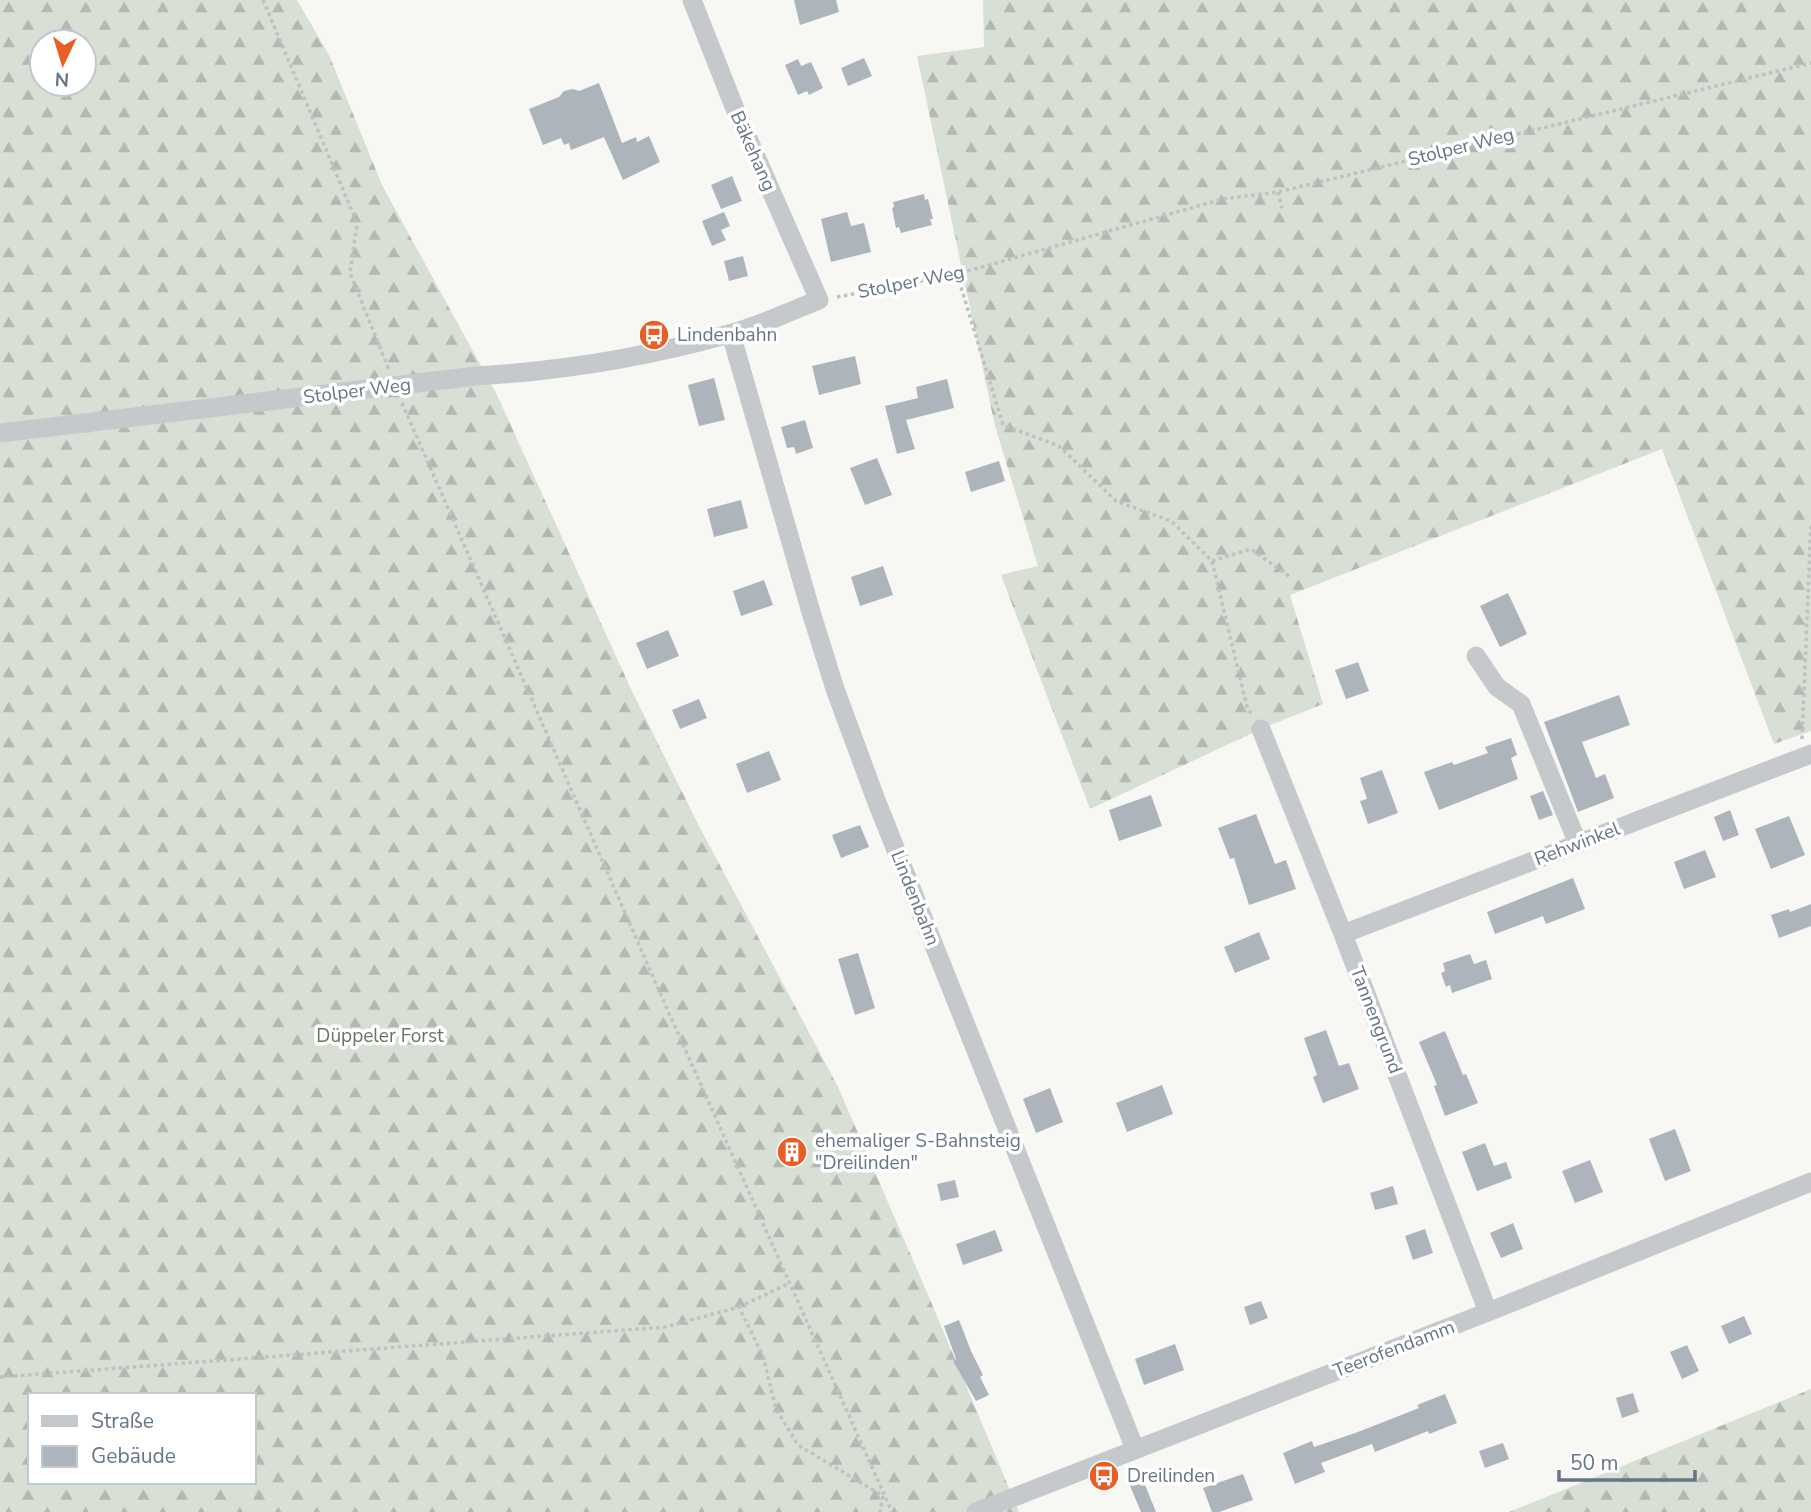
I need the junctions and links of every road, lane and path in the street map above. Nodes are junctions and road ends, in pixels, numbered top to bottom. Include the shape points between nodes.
1 (263, 0) edge
2 (692, 0) edge
3 (1811, 63) edge
4 (1278, 192) junction
5 (1282, 208) dead end
6 (957, 274) junction
7 (820, 300) junction
8 (731, 334) junction
9 (405, 385) junction
10 (0, 433) edge
11 (1811, 524) edge
12 (1212, 561) junction
13 (1290, 577) dead end
14 (1476, 656) dead end
15 (1261, 729) joint
16 (1806, 756) edge
17 (1578, 844) junction
18 (1343, 934) junction
19 (1811, 1182) edge
20 (790, 1283) junction
21 (739, 1307) junction
22 (1488, 1312) junction
23 (0, 1377) edge
24 (1135, 1449) junction
25 (883, 1496) junction
26 (880, 1512) edge
27 (892, 1512) edge
28 (976, 1512) edge

1 - 9 path via 357,223 350,273
2 - 7 street, Bäkehang
3 - 4 path, Stolper Weg
4 - 5 path
4 - 6 path, Stolper Weg via 1223,199
6 - 7 path, Stolper Weg
6 - 12 path via 1003,425 1059,446 1116,501 1171,520
7 - 8 street, Stolper Weg
8 - 9 street, Stolper Weg via 612,361
8 - 24 street, Lindenbahn via 835,689
9 - 10 street, Stolper Weg
9 - 20 path via 461,541
11 - 16 path
12 - 13 path via 1251,549
12 - 15 path via 1247,708
14 - 17 street via 1497,687 1521,704
15 - 18 street, Tannengrund
16 - 17 street, Rehwinkel
17 - 18 street, Rehwinkel
18 - 22 street, Tannengrund
19 - 22 street, Teerofendamm
20 - 21 path
20 - 25 path
21 - 23 path via 665,1327
21 - 25 path via 763,1356 776,1409 798,1445
22 - 24 street, Teerofendamm
24 - 28 street, Teerofendamm
25 - 26 path
25 - 27 path

